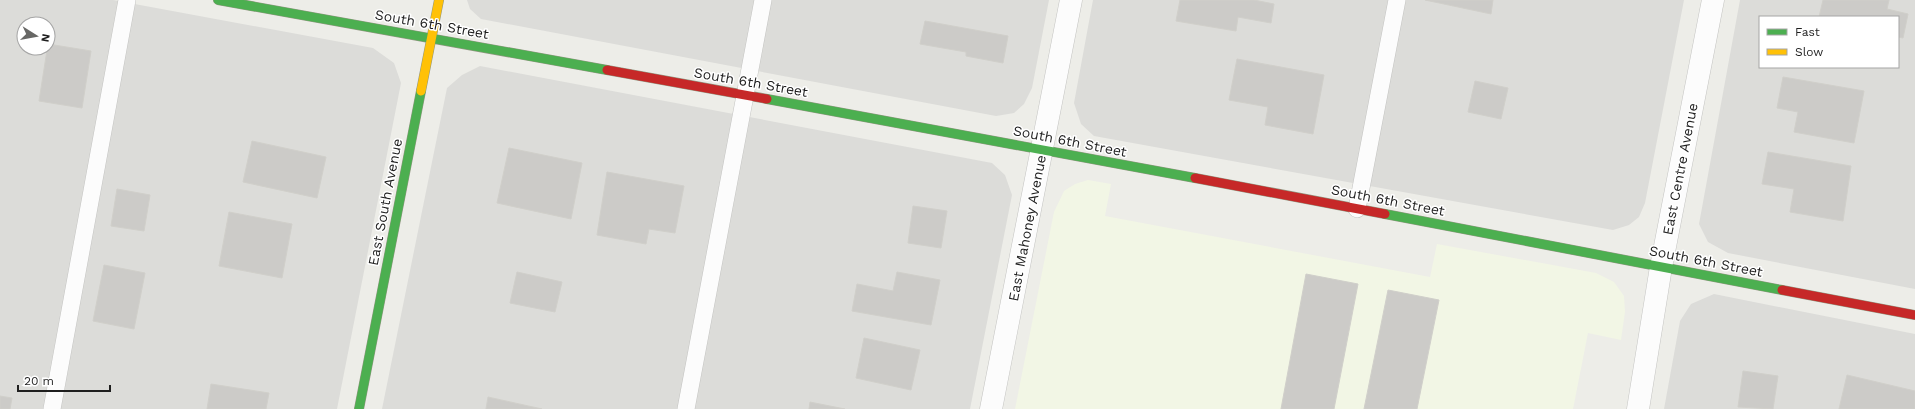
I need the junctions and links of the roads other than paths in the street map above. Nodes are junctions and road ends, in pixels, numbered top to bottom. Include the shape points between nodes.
1 (127, 0) edge
2 (218, 0) edge
3 (439, 0) edge
4 (763, 0) edge
5 (1071, 0) edge
6 (1397, 0) edge
7 (1713, 0) edge
8 (432, 37) junction
9 (746, 95) junction
10 (1042, 150) junction
11 (1357, 209) junction
12 (1661, 267) junction
13 (1915, 315) edge
14 (52, 409) edge
15 (358, 409) edge
16 (686, 409) edge
17 (991, 409) edge
18 (1638, 409) edge

1 - 14 lane
2 - 8 street, South 6th Street
3 - 8 street, East South Avenue
4 - 9 lane
5 - 10 street, East Mahoney Avenue
6 - 11 lane
7 - 12 street, East Centre Avenue
8 - 9 street, South 6th Street
8 - 15 street, East South Avenue
9 - 10 street, South 6th Street
9 - 16 lane
10 - 11 street, South 6th Street
10 - 17 street, East Mahoney Avenue
11 - 12 street, South 6th Street
12 - 13 street, South 6th Street
12 - 18 street, East Centre Avenue

